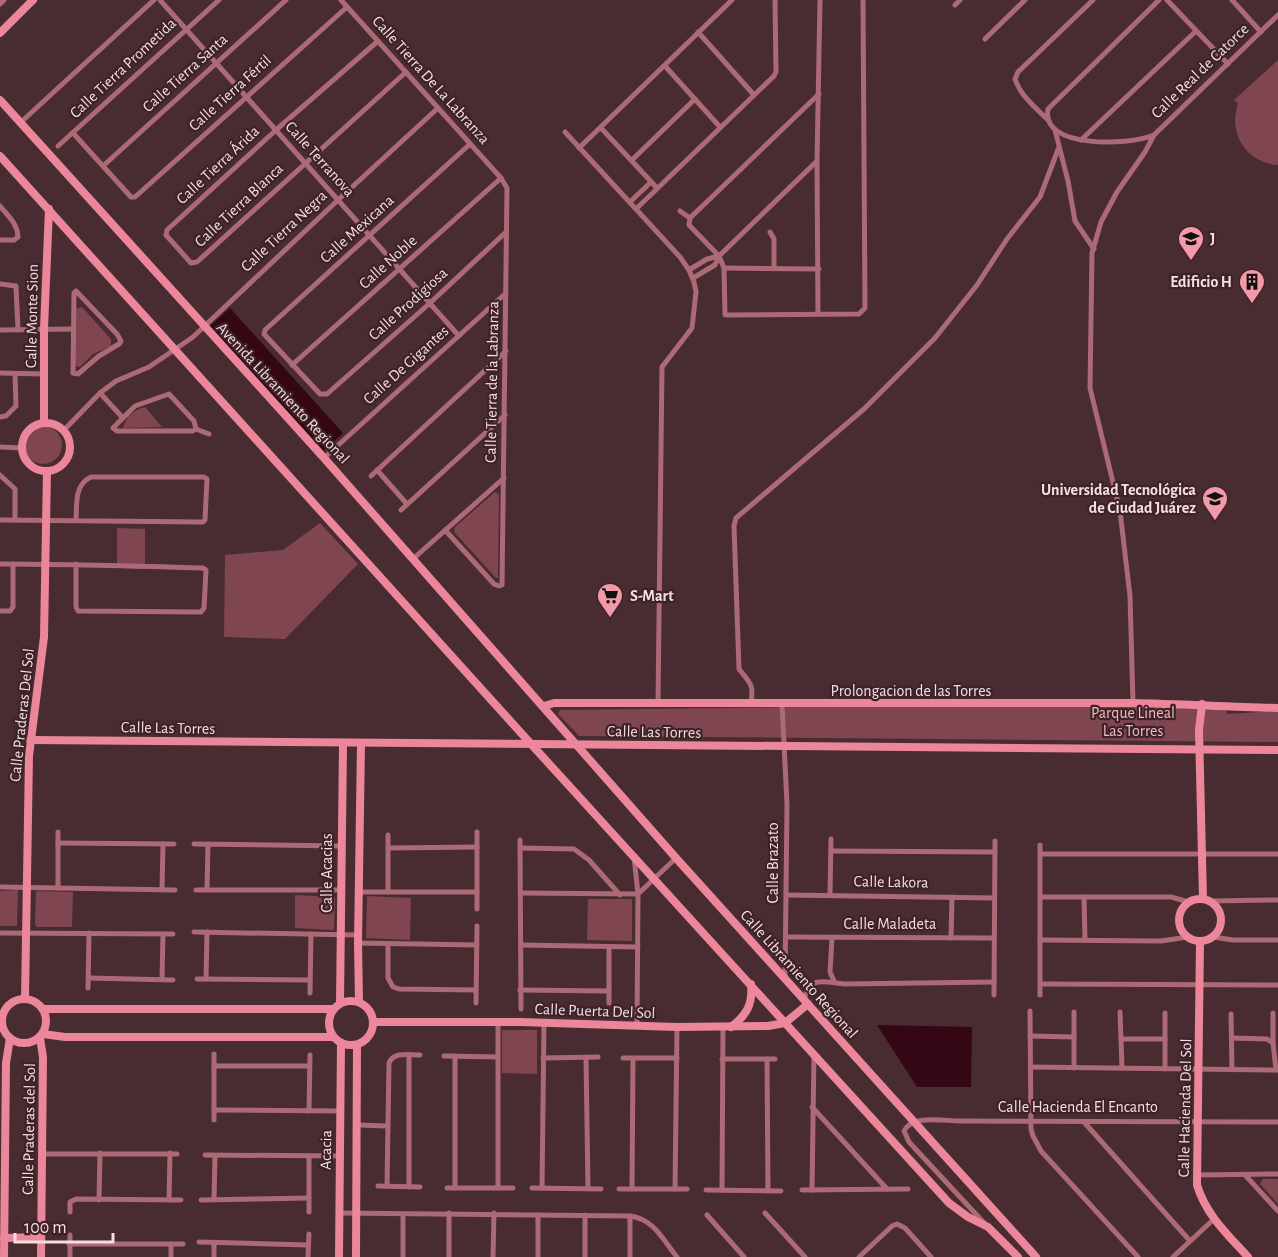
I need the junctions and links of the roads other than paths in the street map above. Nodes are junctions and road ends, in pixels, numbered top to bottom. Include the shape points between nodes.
1 (4, 0) edge
2 (33, 0) edge
3 (154, 0) edge
4 (160, 0) edge
5 (219, 0) edge
6 (286, 0) edge
7 (341, 0) edge
8 (732, 0) edge
9 (775, 0) edge
10 (820, 0) edge
11 (863, 0) edge
12 (1025, 0) edge
13 (1093, 0) edge
14 (1159, 0) edge
15 (1167, 0) edge
16 (1232, 0) edge
17 (0, 4) edge
18 (347, 7) junction
19 (1278, 15) edge
20 (186, 29) junction
21 (1196, 31) junction
22 (698, 32) junction
23 (1261, 32) junction
24 (0, 33) edge
25 (985, 39) dead end
26 (378, 41) junction
27 (216, 63) junction
28 (1228, 64) junction
29 (665, 66) junction
30 (406, 72) junction
31 (819, 94) junction
32 (754, 95) junction
33 (246, 97) junction
34 (695, 99) junction
35 (0, 100) edge
36 (438, 108) junction
37 (1048, 119) junction
38 (20, 123) junction
39 (720, 127) junction
40 (601, 128) junction
41 (276, 130) junction
42 (1055, 130) junction
43 (565, 132) dead end
44 (73, 133) junction
45 (1154, 135) junction
46 (1081, 140) junction
47 (470, 144) junction
48 (58, 146) dead end
49 (1059, 147) junction
50 (579, 148) junction
51 (0, 156) edge
52 (632, 160) junction
53 (817, 161) junction
54 (305, 163) junction
55 (103, 166) junction
56 (501, 178) junction
57 (651, 182) junction
58 (657, 188) junction
59 (131, 197) joint
60 (338, 200) junction
61 (630, 202) junction
62 (0, 206) edge
63 (49, 208) junction
64 (636, 210) junction
65 (680, 211) dead end
66 (690, 218) junction
67 (506, 232) junction
68 (770, 232) dead end
69 (370, 236) junction
70 (0, 240) edge
71 (1094, 249) junction
72 (719, 256) junction
73 (197, 262) joint
74 (774, 267) junction
75 (724, 268) junction
76 (819, 268) junction
77 (400, 269) junction
78 (689, 270) junction
79 (693, 278) junction
80 (0, 284) edge
81 (506, 293) junction
82 (430, 303) junction
83 (818, 314) junction
84 (203, 326) junction
85 (72, 328) junction
86 (44, 329) junction
87 (0, 330) edge
88 (18, 330) junction
89 (459, 336) junction
90 (175, 350) junction
91 (506, 351) junction
92 (292, 365) junction
93 (0, 373) edge
94 (15, 374) junction
95 (44, 374) junction
96 (100, 393) junction
97 (504, 415) junction
98 (0, 417) edge
99 (122, 417) junction
100 (45, 423) junction
101 (196, 429) junction
102 (63, 430) junction
103 (209, 434) dead end
104 (0, 447) edge
105 (22, 447) junction
106 (324, 458) junction
107 (377, 470) junction
108 (47, 471) junction
109 (0, 475) edge
110 (371, 476) dead end
111 (504, 478) junction
112 (407, 504) junction
113 (401, 510) dead end
114 (0, 520) edge
115 (15, 520) junction
116 (45, 520) junction
117 (76, 520) junction
118 (445, 530) junction
119 (414, 558) junction
120 (0, 564) edge
121 (13, 564) junction
122 (44, 564) junction
123 (76, 564) junction
124 (0, 611) edge
125 (658, 703) junction
126 (751, 703) junction
127 (1134, 703) junction
128 (782, 704) junction
129 (1202, 704) junction
130 (544, 706) junction
131 (1278, 708) edge
132 (30, 740) junction
133 (343, 744) junction
134 (361, 744) junction
135 (531, 744) junction
136 (576, 744) junction
137 (786, 747) junction
138 (1200, 750) junction
139 (1278, 750) edge
140 (58, 832) dead end
141 (477, 832) dead end
142 (388, 835) dead end
143 (831, 839) dead end
144 (520, 840) dead end
145 (995, 841) dead end
146 (58, 843) junction
147 (163, 844) junction
148 (174, 844) dead end
149 (194, 844) dead end
150 (208, 844) junction
151 (1040, 845) dead end
152 (341, 846) junction
153 (477, 847) junction
154 (388, 848) junction
155 (520, 848) junction
156 (831, 851) junction
157 (995, 852) junction
158 (1201, 852) junction
159 (1041, 854) junction
160 (1278, 854) edge
161 (634, 856) junction
162 (676, 858) junction
163 (655, 879) junction
164 (0, 887) edge
165 (27, 888) junction
166 (58, 888) junction
167 (162, 890) junction
168 (176, 890) dead end
169 (196, 890) dead end
170 (207, 890) junction
171 (341, 890) junction
172 (358, 892) junction
173 (388, 892) junction
174 (477, 892) junction
175 (521, 893) junction
176 (620, 894) junction
177 (638, 894) junction
178 (830, 894) junction
179 (787, 895) junction
180 (952, 897) junction
181 (1041, 897) junction
182 (1084, 897) junction
183 (994, 898) junction
184 (1206, 900) junction
185 (1278, 900) edge
186 (1189, 902) junction
187 (477, 909) dead end
188 (477, 926) dead end
189 (194, 932) dead end
190 (207, 932) junction
191 (0, 933) edge
192 (26, 933) junction
193 (89, 933) junction
194 (163, 934) junction
195 (173, 934) dead end
196 (310, 934) junction
197 (340, 934) junction
198 (786, 937) junction
199 (1188, 937) junction
200 (1213, 937) junction
201 (832, 938) junction
202 (951, 938) junction
203 (993, 938) junction
204 (358, 939) junction
205 (1040, 940) junction
206 (1085, 940) junction
207 (1278, 940) edge
208 (1200, 941) junction
209 (388, 944) junction
210 (477, 945) junction
211 (521, 945) junction
212 (609, 947) junction
213 (639, 947) junction
214 (88, 978) junction
215 (784, 978) junction
216 (162, 979) junction
217 (197, 979) dead end
218 (206, 979) junction
219 (173, 980) dead end
220 (310, 980) junction
221 (834, 981) junction
222 (994, 982) junction
223 (751, 984) junction
224 (1040, 984) junction
225 (1278, 985) edge
226 (1201, 986) junction
227 (88, 988) dead end
228 (476, 990) junction
229 (520, 990) junction
230 (609, 991) junction
231 (310, 993) dead end
232 (994, 995) dead end
233 (1040, 995) dead end
234 (25, 999) junction
235 (359, 1002) junction
236 (806, 1002) junction
237 (340, 1003) junction
238 (476, 1003) dead end
239 (609, 1003) dead end
240 (3, 1008) edge
241 (43, 1009) junction
242 (333, 1009) junction
243 (521, 1009) dead end
244 (1030, 1011) dead end
245 (1074, 1012) dead end
246 (1120, 1012) dead end
247 (1166, 1013) dead end
248 (1273, 1013) dead end
249 (1231, 1014) dead end
250 (373, 1022) junction
251 (498, 1022) junction
252 (544, 1023) junction
253 (785, 1023) junction
254 (637, 1026) junction
255 (677, 1027) junction
256 (727, 1027) junction
257 (5, 1035) edge
258 (41, 1036) junction
259 (1030, 1036) junction
260 (333, 1037) junction
261 (1074, 1037) junction
262 (1232, 1038) junction
263 (1121, 1039) junction
264 (1165, 1040) junction
265 (341, 1043) junction
266 (1273, 1043) junction
267 (357, 1045) junction
268 (214, 1054) dead end
269 (813, 1054) junction
270 (310, 1055) dead end
271 (409, 1055) junction
272 (420, 1055) dead end
273 (444, 1056) dead end
274 (455, 1056) junction
275 (498, 1056) junction
276 (543, 1058) junction
277 (586, 1058) junction
278 (598, 1058) dead end
279 (623, 1058) dead end
280 (633, 1058) junction
281 (677, 1058) junction
282 (722, 1059) junction
283 (767, 1059) junction
284 (776, 1059) dead end
285 (214, 1066) junction
286 (309, 1066) junction
287 (1030, 1067) junction
288 (1074, 1068) junction
289 (1122, 1068) junction
290 (1165, 1069) junction
291 (1199, 1070) junction
292 (1232, 1070) junction
293 (1277, 1070) edge
294 (812, 1107) junction
295 (214, 1110) junction
296 (340, 1111) junction
297 (309, 1112) junction
298 (214, 1120) dead end
299 (1031, 1120) junction
300 (914, 1121) junction
301 (1198, 1121) junction
302 (1084, 1122) junction
303 (1278, 1122) edge
304 (358, 1125) junction
305 (387, 1126) junction
306 (2, 1153) edge
307 (100, 1153) junction
308 (42, 1154) junction
309 (170, 1154) junction
310 (177, 1154) dead end
311 (205, 1155) dead end
312 (215, 1156) junction
313 (309, 1156) junction
314 (340, 1156) junction
315 (1278, 1174) edge
316 (1197, 1175) junction
317 (1245, 1175) junction
318 (378, 1186) dead end
319 (387, 1186) junction
320 (409, 1187) junction
321 (420, 1187) dead end
322 (447, 1188) dead end
323 (456, 1188) junction
324 (498, 1188) junction
325 (513, 1188) dead end
326 (532, 1188) dead end
327 (542, 1188) junction
328 (588, 1188) junction
329 (601, 1189) dead end
330 (619, 1189) dead end
331 (633, 1189) junction
332 (675, 1189) junction
333 (687, 1189) dead end
334 (887, 1189) junction
335 (908, 1189) dead end
336 (706, 1190) dead end
337 (722, 1190) junction
338 (802, 1190) dead end
339 (812, 1190) junction
340 (768, 1191) junction
341 (781, 1191) dead end
342 (309, 1198) junction
343 (99, 1200) junction
344 (169, 1200) junction
345 (181, 1200) dead end
346 (201, 1200) dead end
347 (214, 1200) junction
348 (1278, 1211) edge
349 (70, 1212) dead end
350 (309, 1212) dead end
351 (339, 1213) junction
352 (356, 1213) junction
353 (449, 1213) junction
354 (494, 1213) junction
355 (765, 1213) dead end
356 (403, 1214) junction
357 (538, 1215) junction
358 (585, 1215) junction
359 (707, 1215) dead end
360 (630, 1216) junction
361 (1214, 1219) junction
362 (988, 1227) junction
363 (309, 1234) dead end
364 (70, 1235) dead end
365 (41, 1237) junction
366 (4, 1238) junction
367 (1190, 1241) junction
368 (199, 1242) dead end
369 (214, 1242) junction
370 (69, 1244) junction
371 (171, 1244) junction
372 (183, 1244) dead end
373 (309, 1245) junction
374 (676, 1256) edge
375 (863, 1256) edge
376 (1245, 1256) edge
377 (4, 1257) edge
378 (41, 1257) edge
379 (70, 1257) edge
380 (171, 1257) edge
381 (214, 1257) edge
382 (308, 1257) edge
383 (339, 1257) edge
384 (356, 1257) edge
385 (403, 1257) edge
386 (449, 1257) edge
387 (494, 1257) edge
388 (538, 1257) edge
389 (585, 1257) edge
390 (630, 1257) edge
391 (744, 1257) edge
392 (805, 1257) edge
393 (931, 1257) edge
394 (1018, 1257) edge
395 (1036, 1257) edge
396 (1138, 1257) edge
397 (1173, 1257) edge

1 - 17 street
2 - 24 street
3 - 38 street
4 - 20 street, Calle Terranova
5 - 20 street, Calle Tierra Prometida
6 - 27 street, Calle Tierra Santa
7 - 18 street, Calle Tierra De La Labranza
8 - 22 street
9 - 32 street via 776,72
10 - 31 street
11 - 83 street via 865,308 859,314
12 - 25 street
13 - 37 street via 1015,79
14 - 37 street via 1048,109
15 - 21 street
16 - 23 street
18 - 26 street, Calle Tierra De La Labranza
18 - 33 street, Calle Tierra Fértil
19 - 23 street, Calle Real de Catorce
20 - 27 street, Calle Terranova
20 - 44 street, Calle Tierra Prometida
21 - 28 street
21 - 46 street
22 - 29 street
22 - 32 street
23 - 28 street, Calle Real de Catorce
26 - 30 street, Calle Tierra De La Labranza
26 - 41 street, Calle Tierra Árida
27 - 33 street, Calle Terranova
27 - 55 street, Calle Tierra Santa
28 - 45 street, Calle Real de Catorce
29 - 34 street
29 - 40 street
30 - 36 street, Calle Tierra De La Labranza
30 - 54 street, Calle Tierra Blanca
31 - 53 street
31 - 66 street
32 - 39 street
33 - 41 street, Calle Terranova
33 - 59 street, Calle Tierra Fértil
34 - 39 street
34 - 52 street
35 - 38 street, Avenida Libramiento Regional
36 - 47 street, Calle Tierra De La Labranza
36 - 60 street, Calle Tierra Negra
37 - 42 street
38 - 84 street, Avenida Libramiento Regional
39 - 58 street
40 - 50 street
40 - 52 street
41 - 54 street, Calle Terranova
41 - 73 street, Calle Tierra Árida via 167,230 166,235 191,263
42 - 46 street, Calle Real de Catorce
42 - 49 street
43 - 50 street
44 - 48 street, Calle Tierra Prometida
44 - 55 street, Calle Tierra Prometida
45 - 46 street, Calle Real de Catorce via 1126,142
45 - 71 street via 1101,222
47 - 56 street, Calle Tierra De La Labranza
47 - 69 street, Calle Mexicana
49 - 71 street via 1076,221
49 - 126 street via 1040,197 935,338 864,409 736,518 739,669 751,683
50 - 61 street
51 - 63 street
52 - 57 street
53 - 72 street
53 - 76 street
54 - 60 street, Calle Terranova
54 - 73 street, Calle Tierra Blanca
55 - 59 street, Calle Tierra Prometida
56 - 67 street, Calle Tierra de la Labranza via 507,188
56 - 77 street, Calle Noble
57 - 58 street
57 - 61 street
58 - 64 street
60 - 69 street, Calle Terranova
60 - 84 street, Calle Tierra Negra
61 - 64 street
62 - 70 street via 16,224 18,237
63 - 86 street, Calle Monte Sion
63 - 90 street
64 - 78 street
65 - 66 street
66 - 72 street via 690,225
67 - 81 street, Calle Tierra de la Labranza
67 - 82 street, Calle Prodigiosa
68 - 74 street via 774,239
69 - 77 street, Calle Terranova
69 - 92 street, Calle Mexicana via 265,330 264,334
71 - 127 street via 1090,388 1120,511 1130,596
72 - 75 street
72 - 78 street
72 - 79 street via 716,265
74 - 75 street
74 - 76 street
75 - 83 street via 725,315
76 - 83 street
77 - 82 street, Calle Terranova
77 - 92 street, Calle Noble
78 - 79 street
79 - 125 street via 696,292 692,328 662,367
80 - 88 street via 16,286
81 - 89 street, Calle De Gigantes
81 - 91 street, Calle Tierra de la Labranza
82 - 89 street, Calle Terranova
82 - 92 street, Calle Prodigiosa via 327,394 320,394
84 - 90 street, Calle Tierra Negra
84 - 106 street, Avenida Libramiento Regional
85 - 85 street via 75,374 121,341 76,291
85 - 86 street
86 - 88 street
86 - 95 street, Calle Monte Sion
87 - 88 street
89 - 106 street, Calle De Gigantes
90 - 96 street
90 - 135 street
91 - 97 street, Calle Tierra de la Labranza
91 - 107 street
93 - 94 street
94 - 95 street
94 - 98 street via 16,406
95 - 100 street, Calle Monte Sion
96 - 99 street
96 - 102 street
97 - 111 street, Calle Tierra de la Labranza
97 - 112 street
99 - 101 street via 135,406 169,394 194,421
99 - 101 street via 113,430
100 - 102 street
100 - 105 street via 28,431
101 - 103 street
102 - 108 street via 68,437 69,453 61,466
104 - 105 street
105 - 108 street via 26,461
106 - 119 street, Avenida Libramiento Regional
107 - 110 street
107 - 112 street
108 - 116 street, Calle Praderas Del Sol
109 - 115 street via 15,489
111 - 118 street
111 - 118 street, Calle Tierra de la Labranza via 502,585
112 - 113 street
114 - 115 street
115 - 116 street
116 - 117 street
116 - 122 street, Calle Praderas Del Sol
117 - 117 street via 203,522 207,480 91,477 78,490
118 - 119 street
119 - 130 street, Avenida Libramiento Regional
120 - 121 street
121 - 122 street
121 - 124 street via 13,607
122 - 123 street
122 - 132 street, Calle Praderas Del Sol via 44,637
123 - 123 street via 78,610 201,612 204,608 203,568
125 - 126 street, Prolongacion de las Torres
125 - 130 street, Prolongacion de las Torres
126 - 128 street, Prolongacion de las Torres
127 - 128 street, Prolongacion de las Torres
127 - 129 street, Prolongacion de las Torres
128 - 137 street, Calle Brazato
129 - 131 street, Prolongacion de las Torres
129 - 138 street
130 - 136 street, Calle Libramiento Regional
132 - 133 street, Calle Las Torres
132 - 165 street, Calle Praderas Del Sol
133 - 134 street, Calle Las Torres
133 - 152 street, Calle Acacias
134 - 135 street, Calle Las Torres
134 - 172 street, Calle Acacias
135 - 136 street, Calle Las Torres
135 - 161 street
136 - 137 street, Calle Las Torres
136 - 162 street, Calle Libramiento Regional
137 - 138 street, Calle Las Torres
137 - 179 street, Calle Brazato
138 - 139 street, Calle Las Torres
138 - 158 street
140 - 146 street
141 - 153 street
142 - 154 street
143 - 156 street
144 - 155 street
145 - 157 street
146 - 147 street
146 - 166 street
147 - 148 street
147 - 167 street
149 - 150 street
150 - 152 street
150 - 170 street
151 - 159 street
152 - 171 street, Calle Acacias
153 - 154 street
153 - 174 street
154 - 173 street
155 - 175 street
155 - 176 street via 574,849 590,860
156 - 157 street
156 - 178 street
157 - 183 street
158 - 159 street
158 - 160 street
158 - 184 street
159 - 181 street
161 - 163 street
161 - 177 street
162 - 163 street
162 - 215 street, Calle Libramiento Regional
163 - 177 street
163 - 223 street
164 - 165 street
165 - 166 street
165 - 192 street, Calle Praderas Del Sol
166 - 167 street
167 - 168 street
169 - 170 street
170 - 171 street
171 - 197 street, Calle Acacias
172 - 173 street
172 - 204 street, Calle Acacias
173 - 174 street
174 - 187 street
175 - 176 street
175 - 211 street
176 - 177 street
177 - 213 street
178 - 179 street, Calle Lakora
178 - 180 street, Calle Lakora
179 - 198 street, Calle Brazato
180 - 183 street, Calle Lakora
180 - 202 street
181 - 182 street
181 - 205 street
182 - 186 street via 1171,897
182 - 206 street
183 - 203 street
184 - 185 street
184 - 186 street
184 - 200 street via 1215,906 1221,918
186 - 199 street via 1179,920
188 - 210 street
189 - 190 street
190 - 196 street
190 - 218 street
191 - 192 street
192 - 193 street
192 - 234 street, Calle Praderas Del Sol
193 - 194 street
193 - 214 street
194 - 195 street
194 - 216 street
196 - 197 street
196 - 220 street
197 - 204 street
197 - 237 street, Calle Acacias
198 - 201 street, Calle Maladeta
198 - 215 street, Calle Brazato
199 - 206 street via 1161,941
199 - 208 street
200 - 207 street
200 - 208 street
201 - 202 street, Calle Maladeta
201 - 221 street via 830,972
202 - 203 street, Calle Maladeta
203 - 222 street
204 - 209 street
204 - 235 street, Calle Acacias
205 - 206 street
205 - 224 street
208 - 226 street, Calle Hacienda Del Sol
209 - 210 street
209 - 228 street via 388,978 393,987
210 - 228 street
211 - 212 street
211 - 229 street
212 - 213 street
212 - 230 street
213 - 254 street
214 - 216 street
214 - 227 street
215 - 236 street, Calle Libramiento Regional
216 - 219 street
217 - 218 street
218 - 220 street
220 - 231 street
221 - 222 street
221 - 236 street via 816,982 807,990
222 - 232 street
223 - 253 street
223 - 256 street via 750,1006 742,1018
224 - 226 street
224 - 233 street
225 - 226 street
226 - 291 street, Calle Hacienda Del Sol
228 - 238 street
229 - 230 street
229 - 243 street
230 - 239 street
234 - 240 street
234 - 241 street
235 - 237 street
235 - 250 street via 369,1010
236 - 253 street
236 - 300 street, Calle Libramiento Regional
237 - 242 street
240 - 257 street
241 - 242 street
241 - 258 street via 47,1021
242 - 260 street via 328,1020
244 - 259 street
245 - 261 street
246 - 263 street
247 - 264 street
248 - 266 street
249 - 262 street
250 - 251 street, Calle Puerta Del Sol
250 - 267 street via 371,1034
251 - 252 street, Calle Puerta Del Sol
251 - 275 street
252 - 254 street, Calle Puerta Del Sol
252 - 276 street
253 - 256 street, Calle Puerta Del Sol
253 - 269 street
254 - 255 street, Calle Puerta Del Sol
255 - 256 street, Calle Puerta Del Sol
255 - 281 street
256 - 282 street
257 - 258 street via 24,1043
257 - 306 street, Calle Praderas del Sol
258 - 260 street
258 - 308 street, Calle Praderas del Sol
259 - 261 street
259 - 287 street
260 - 265 street
261 - 288 street
262 - 266 street via 1267,1039
262 - 292 street
263 - 264 street
263 - 289 street
264 - 290 street
265 - 267 street
265 - 296 street, Acacia
266 - 293 street
267 - 304 street
268 - 285 street
269 - 294 street
269 - 362 street via 949,1203
270 - 286 street
271 - 272 street
271 - 305 street via 393,1056 389,1064
271 - 320 street
273 - 274 street
274 - 275 street
274 - 323 street
275 - 324 street
276 - 277 street
276 - 327 street
277 - 278 street
277 - 328 street
279 - 280 street
280 - 281 street
280 - 331 street
281 - 332 street
282 - 283 street
282 - 337 street
283 - 284 street
283 - 340 street
285 - 286 street
285 - 295 street
286 - 297 street
287 - 288 street
287 - 299 street
288 - 289 street
289 - 290 street
290 - 291 street
291 - 292 street
291 - 301 street, Calle Hacienda Del Sol
292 - 293 street
294 - 334 street
294 - 339 street
295 - 297 street
295 - 298 street
296 - 297 street
296 - 314 street, Acacia
299 - 300 street, Calle Hacienda El Encanto
299 - 302 street, Calle Hacienda El Encanto
299 - 396 street via 1033,1136 1041,1151
300 - 362 street via 904,1131 909,1142
300 - 395 street, Calle Libramiento Regional
301 - 302 street, Calle Hacienda El Encanto
301 - 303 street, Calle Hacienda El Encanto
301 - 316 street, Calle Hacienda Del Sol
302 - 367 street
304 - 305 street
304 - 352 street
305 - 319 street
306 - 366 street, Calle Praderas del Sol
307 - 308 street
307 - 309 street
307 - 343 street
308 - 365 street, Calle Praderas del Sol
309 - 310 street
309 - 344 street
311 - 312 street
312 - 313 street
312 - 347 street
313 - 314 street
313 - 342 street
314 - 351 street, Acacia
315 - 317 street
316 - 317 street
316 - 361 street, Calle Hacienda Del Sol via 1200,1195
317 - 348 street
318 - 319 street
319 - 320 street
320 - 321 street
322 - 323 street
323 - 324 street
324 - 325 street
326 - 327 street
327 - 328 street
328 - 329 street
330 - 331 street
331 - 332 street
332 - 333 street
334 - 335 street
334 - 339 street
336 - 337 street
337 - 340 street
338 - 339 street
340 - 341 street
342 - 347 street
342 - 350 street
343 - 344 street
343 - 349 street via 73,1200
344 - 345 street
346 - 347 street
351 - 352 street
351 - 383 street, Acacia
352 - 356 street
352 - 384 street
353 - 354 street
353 - 356 street
353 - 386 street
354 - 357 street
354 - 387 street
355 - 392 street
356 - 385 street
357 - 358 street
357 - 388 street
358 - 360 street
358 - 389 street
359 - 391 street
360 - 374 street via 645,1220
360 - 390 street
361 - 367 street
361 - 376 street, Calle Hacienda Del Sol
362 - 394 street
363 - 373 street
364 - 370 street
365 - 366 street
365 - 378 street, Calle Praderas del Sol
366 - 377 street, Calle Praderas del Sol
367 - 397 street
368 - 369 street
369 - 373 street
369 - 381 street
370 - 371 street
370 - 379 street
371 - 372 street
371 - 380 street
373 - 382 street
375 - 393 street via 897,1224

